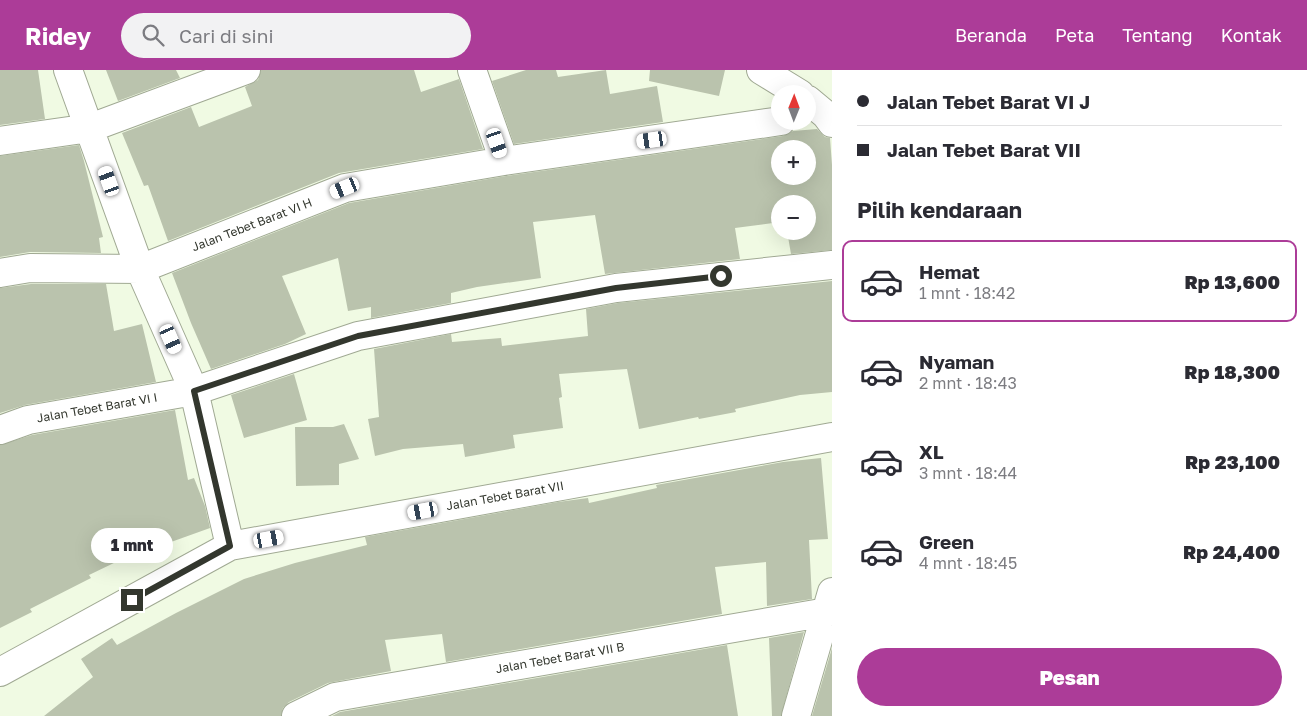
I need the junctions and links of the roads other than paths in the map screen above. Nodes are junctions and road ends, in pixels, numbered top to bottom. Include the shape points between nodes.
1 (68, 70) edge
2 (246, 70) edge
3 (472, 70) edge
4 (761, 70) edge
5 (785, 85) edge
6 (771, 122) edge
7 (90, 128) junction
8 (0, 141) edge
9 (504, 161) junction
10 (832, 265) edge
11 (140, 269) junction
12 (0, 273) edge
13 (194, 391) junction
14 (0, 430) edge
15 (830, 444) edge
16 (230, 546) junction
17 (829, 602) edge
18 (0, 672) edge
19 (296, 716) edge
20 (796, 716) edge

1 - 7 street
2 - 7 street
3 - 9 street
4 - 5 street
6 - 9 street, Jalan Tebet Barat VI H
7 - 8 street
7 - 11 street
9 - 11 street, Jalan Tebet Barat VI H via 345,188
10 - 13 street, Jalan Tebet Barat VI I via 616,288 358,336
11 - 12 street via 30,268
11 - 13 street
13 - 14 street, Jalan Tebet Barat VI I via 28,420
13 - 16 street
15 - 16 street, Jalan Tebet Barat VII
16 - 18 street, Jalan Tebet Barat VII
17 - 19 street, Jalan Tebet Barat VII B via 335,697
17 - 20 street

